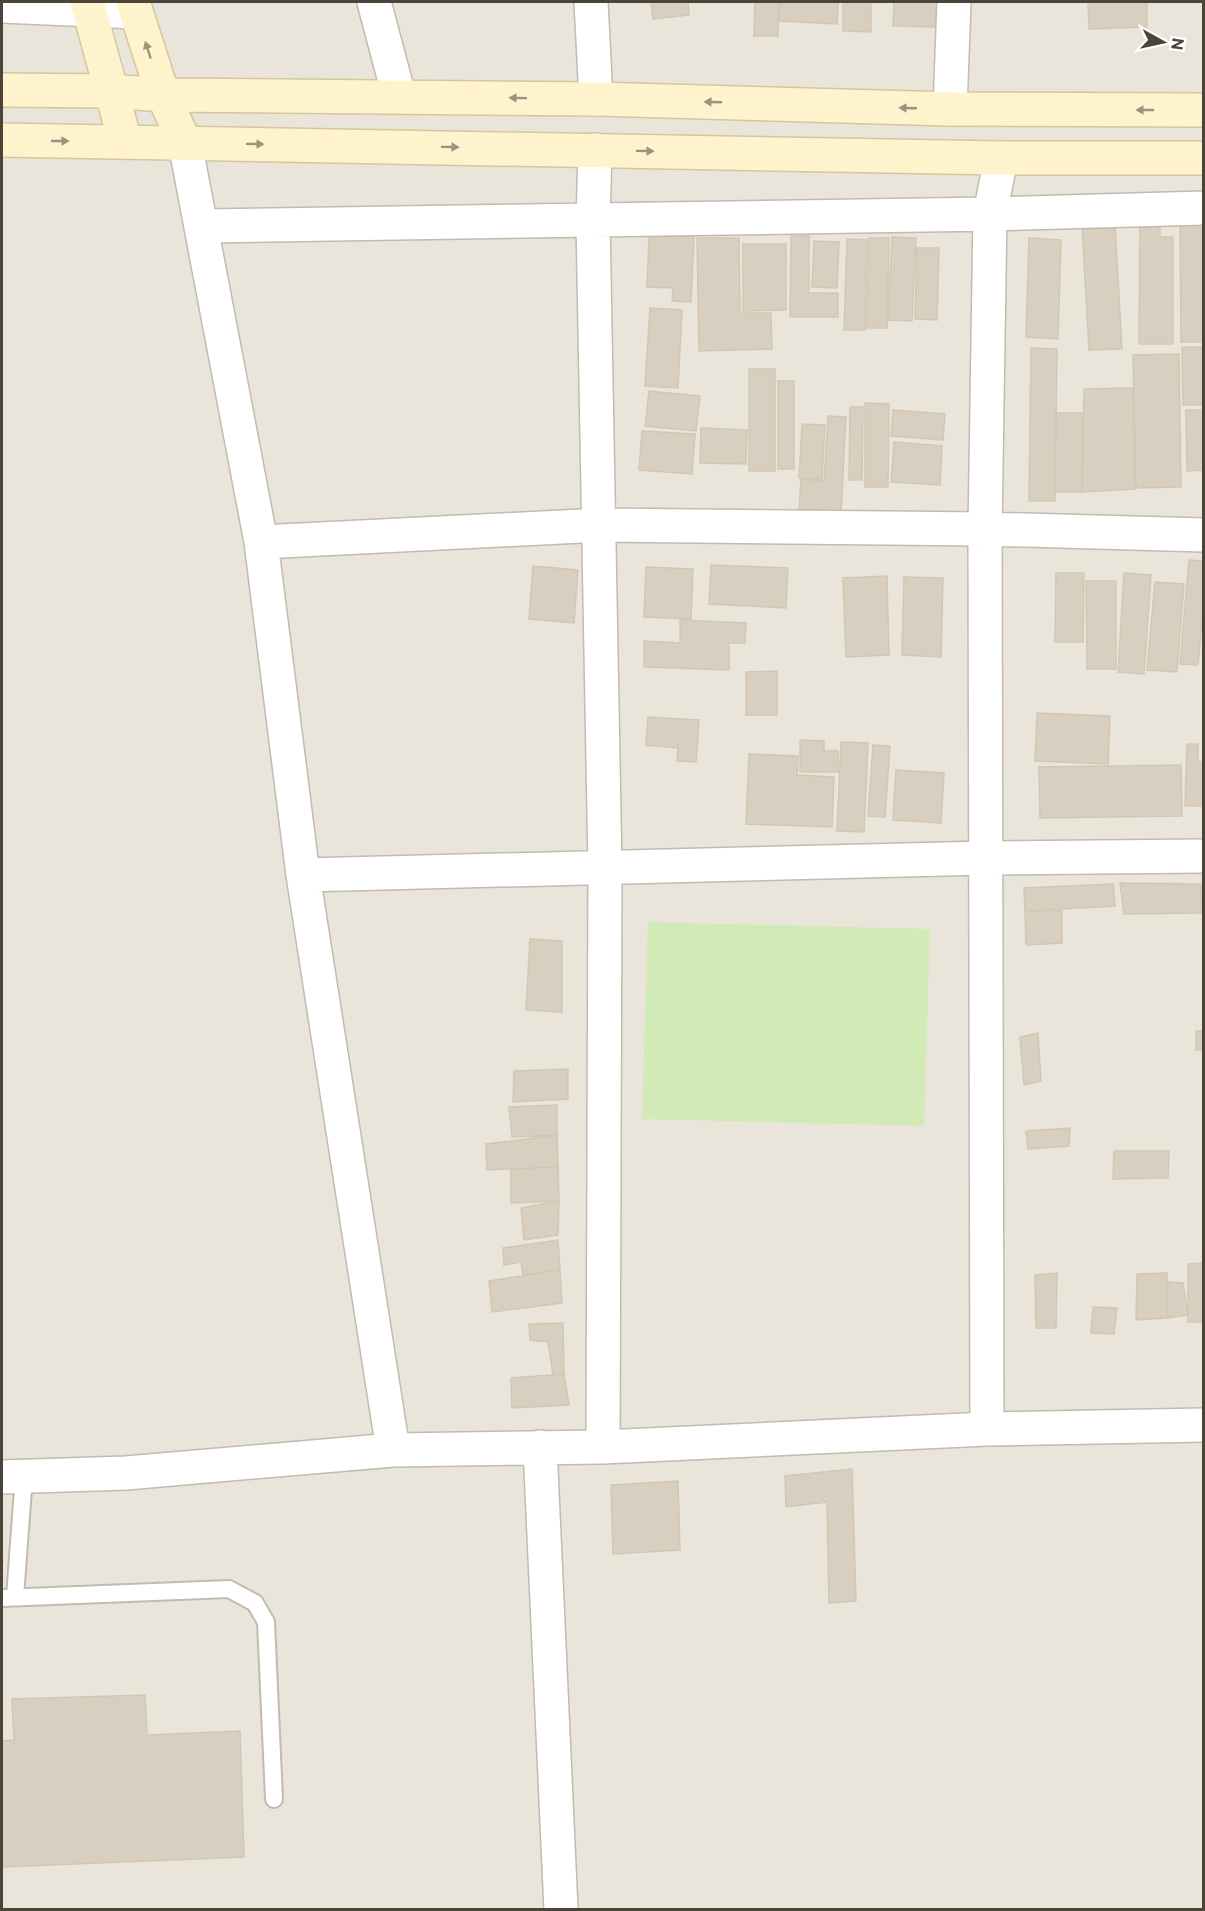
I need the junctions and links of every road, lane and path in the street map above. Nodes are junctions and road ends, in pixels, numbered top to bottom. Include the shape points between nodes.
1 (374, 2) edge
2 (591, 2) edge
3 (954, 2) edge
4 (88, 5) edge
5 (2, 6) edge
6 (134, 7) edge
7 (2, 90) edge
8 (111, 91) junction
9 (163, 95) junction
10 (399, 96) junction
11 (596, 99) junction
12 (950, 110) junction
13 (1203, 110) edge
14 (2, 140) edge
15 (125, 141) junction
16 (185, 143) junction
17 (595, 150) junction
18 (1001, 158) junction
19 (1203, 158) edge
20 (1203, 208) edge
21 (990, 214) junction
22 (593, 220) junction
23 (201, 226) junction
24 (601, 525) junction
25 (985, 529) junction
26 (1203, 535) edge
27 (261, 543) junction
28 (1203, 856) edge
29 (986, 858) junction
30 (605, 868) junction
31 (303, 875) junction
32 (1203, 1425) edge
33 (987, 1429) junction
34 (540, 1447) junction
35 (603, 1447) junction
36 (393, 1450) junction
37 (13, 1477) edge
38 (8, 1597) edge
39 (274, 1799) dead end
40 (561, 1910) edge

1 - 10 street
2 - 11 street
3 - 12 street
4 - 5 street
4 - 6 street
4 - 8 main road
9 -> 6 main road
7 - 8 main road
8 - 9 main road
8 - 15 main road
9 - 10 main road
9 - 16 main road
11 -> 10 main road
12 -> 11 main road
13 -> 12 main road
14 -> 15 main road
15 - 16 main road
16 -> 17 main road
16 - 23 street
17 -> 18 main road
17 - 22 street
18 - 19 main road
18 - 21 street
20 - 21 street
21 - 22 street
21 - 25 street
22 - 23 street
22 - 24 street
23 - 27 street
24 - 25 street
24 - 27 street
24 - 30 street
25 - 26 street
25 - 29 street
27 - 31 street
28 - 29 street
29 - 30 street
29 - 33 street
30 - 31 street
30 - 35 street
31 - 36 street
32 - 33 street
33 - 35 street
34 - 35 street
34 - 36 street
34 - 40 street
36 - 37 street via 126,1473
37 - 38 lane
38 - 39 lane via 230,1589 255,1603 266,1622

